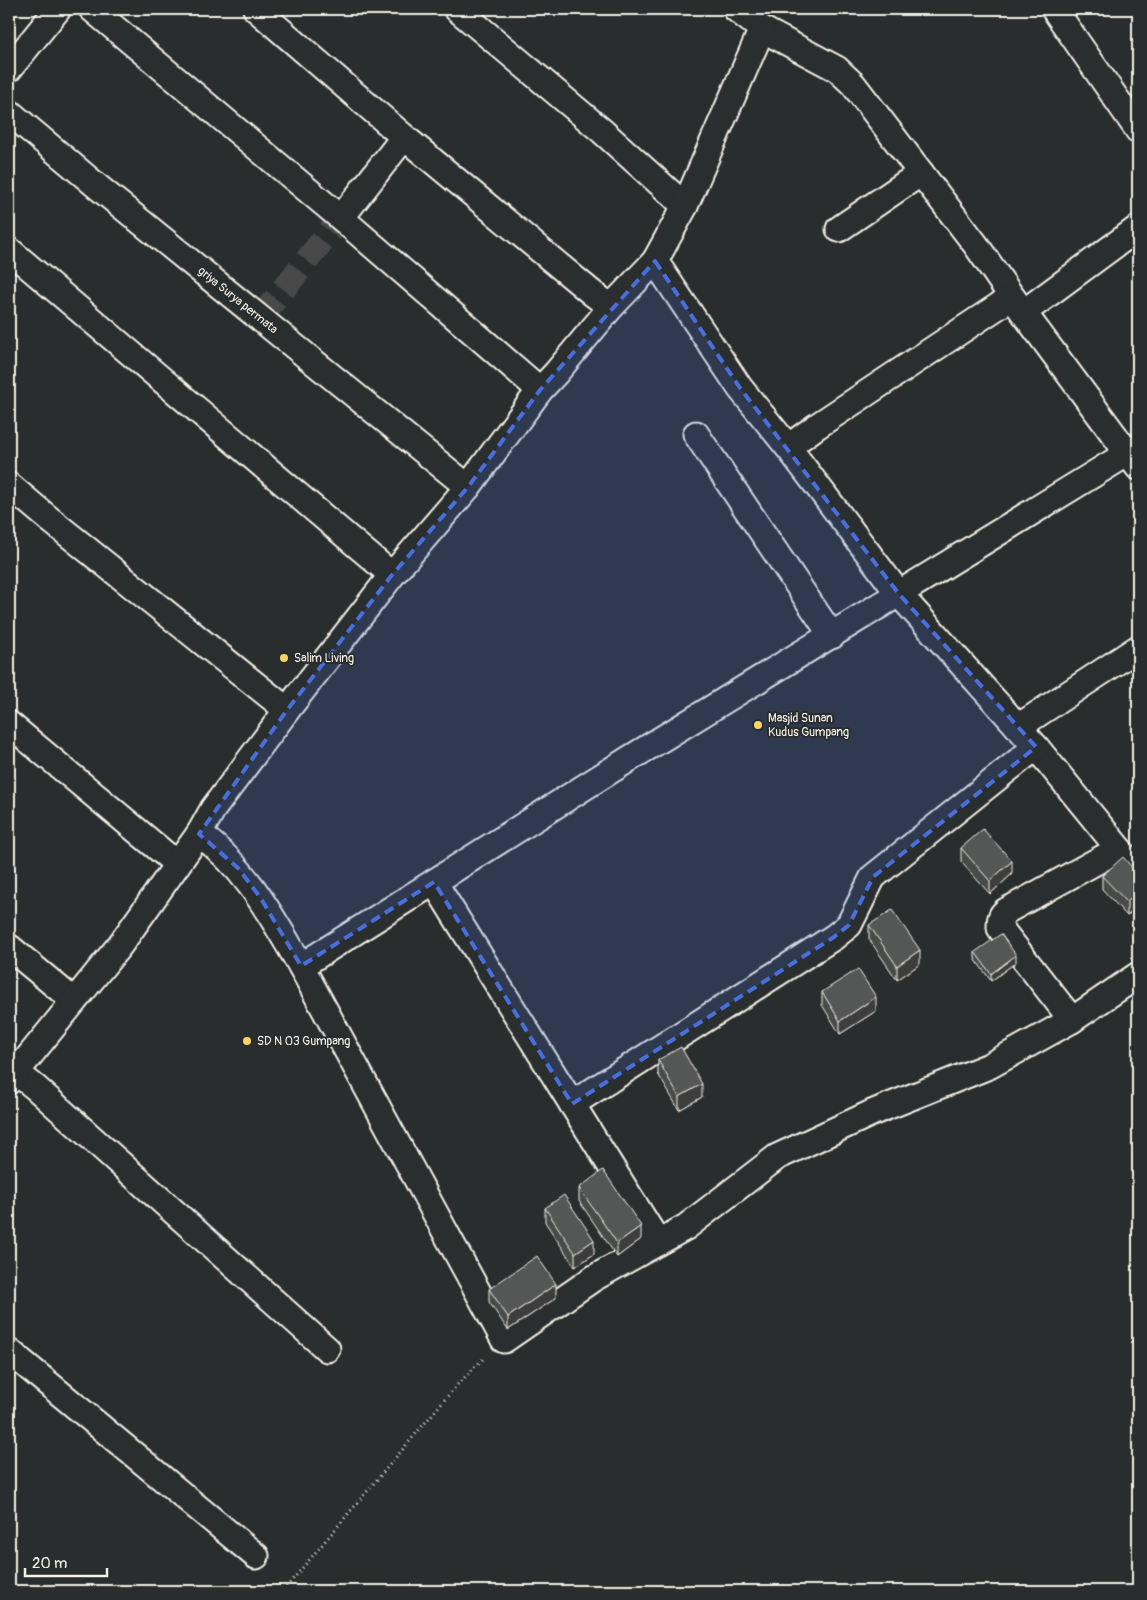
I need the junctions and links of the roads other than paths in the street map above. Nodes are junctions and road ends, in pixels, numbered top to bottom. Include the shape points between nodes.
1 (58, 9) edge
2 (92, 9) edge
3 (256, 9) edge
4 (457, 9) edge
5 (736, 9) edge
6 (1054, 9) edge
7 (762, 29) junction
8 (9, 69) edge
9 (9, 112) edge
10 (1138, 130) edge
11 (404, 137) junction
12 (921, 173) junction
13 (685, 206) junction
14 (341, 218) junction
15 (1138, 228) edge
16 (839, 229) dead end
17 (9, 250) edge
18 (655, 261) junction
19 (1018, 304) junction
20 (610, 307) junction
21 (540, 390) junction
22 (696, 434) dead end
23 (788, 446) junction
24 (1135, 456) edge
25 (9, 485) edge
26 (468, 487) junction
27 (392, 576) junction
28 (900, 594) junction
29 (832, 636) junction
30 (1138, 648) edge
31 (287, 710) junction
32 (9, 724) edge
33 (1018, 727) junction
34 (1036, 747) junction
35 (198, 834) junction
36 (1119, 849) junction
37 (177, 864) junction
38 (1138, 869) edge
39 (434, 882) junction
40 (9, 947) edge
41 (301, 966) junction
42 (1138, 975) edge
43 (74, 1001) junction
44 (1072, 1020) junction
45 (12, 1076) edge
46 (572, 1104) junction
47 (658, 1242) junction
48 (327, 1349) dead end
49 (9, 1351) edge
50 (256, 1556) dead end

1 - 8 street
2 - 14 street
3 - 11 street
4 - 13 street
5 - 7 street
6 - 10 street
7 - 12 street via 843,74
7 - 13 street
9 - 26 street, griya Surya permata
11 - 14 street
11 - 20 street
12 - 16 street
12 - 19 street
13 - 18 street
14 - 21 street
15 - 19 street
17 - 27 street
18 - 20 street
18 - 23 street via 740,388
19 - 23 street
19 - 24 street
20 - 21 street
21 - 26 street
22 - 29 street
23 - 28 street
24 - 28 street
25 - 31 street
26 - 27 street
27 - 31 street
28 - 29 street
28 - 33 street
29 - 39 street
30 - 33 street
31 - 35 street
32 - 37 street
33 - 34 street
34 - 36 street
34 - 46 street via 873,876 849,925 834,937
35 - 37 street
35 - 41 street via 238,868
36 - 38 street
36 - 44 street via 1006,911 1000,919 1000,928
37 - 43 street via 120,945
39 - 41 street
39 - 46 street
40 - 43 street
41 - 47 street via 504,1340 594,1278
42 - 44 street
43 - 45 street
44 - 47 street via 989,1066 874,1112 776,1157 686,1227
45 - 48 street via 36,1088
46 - 47 street
49 - 50 street

